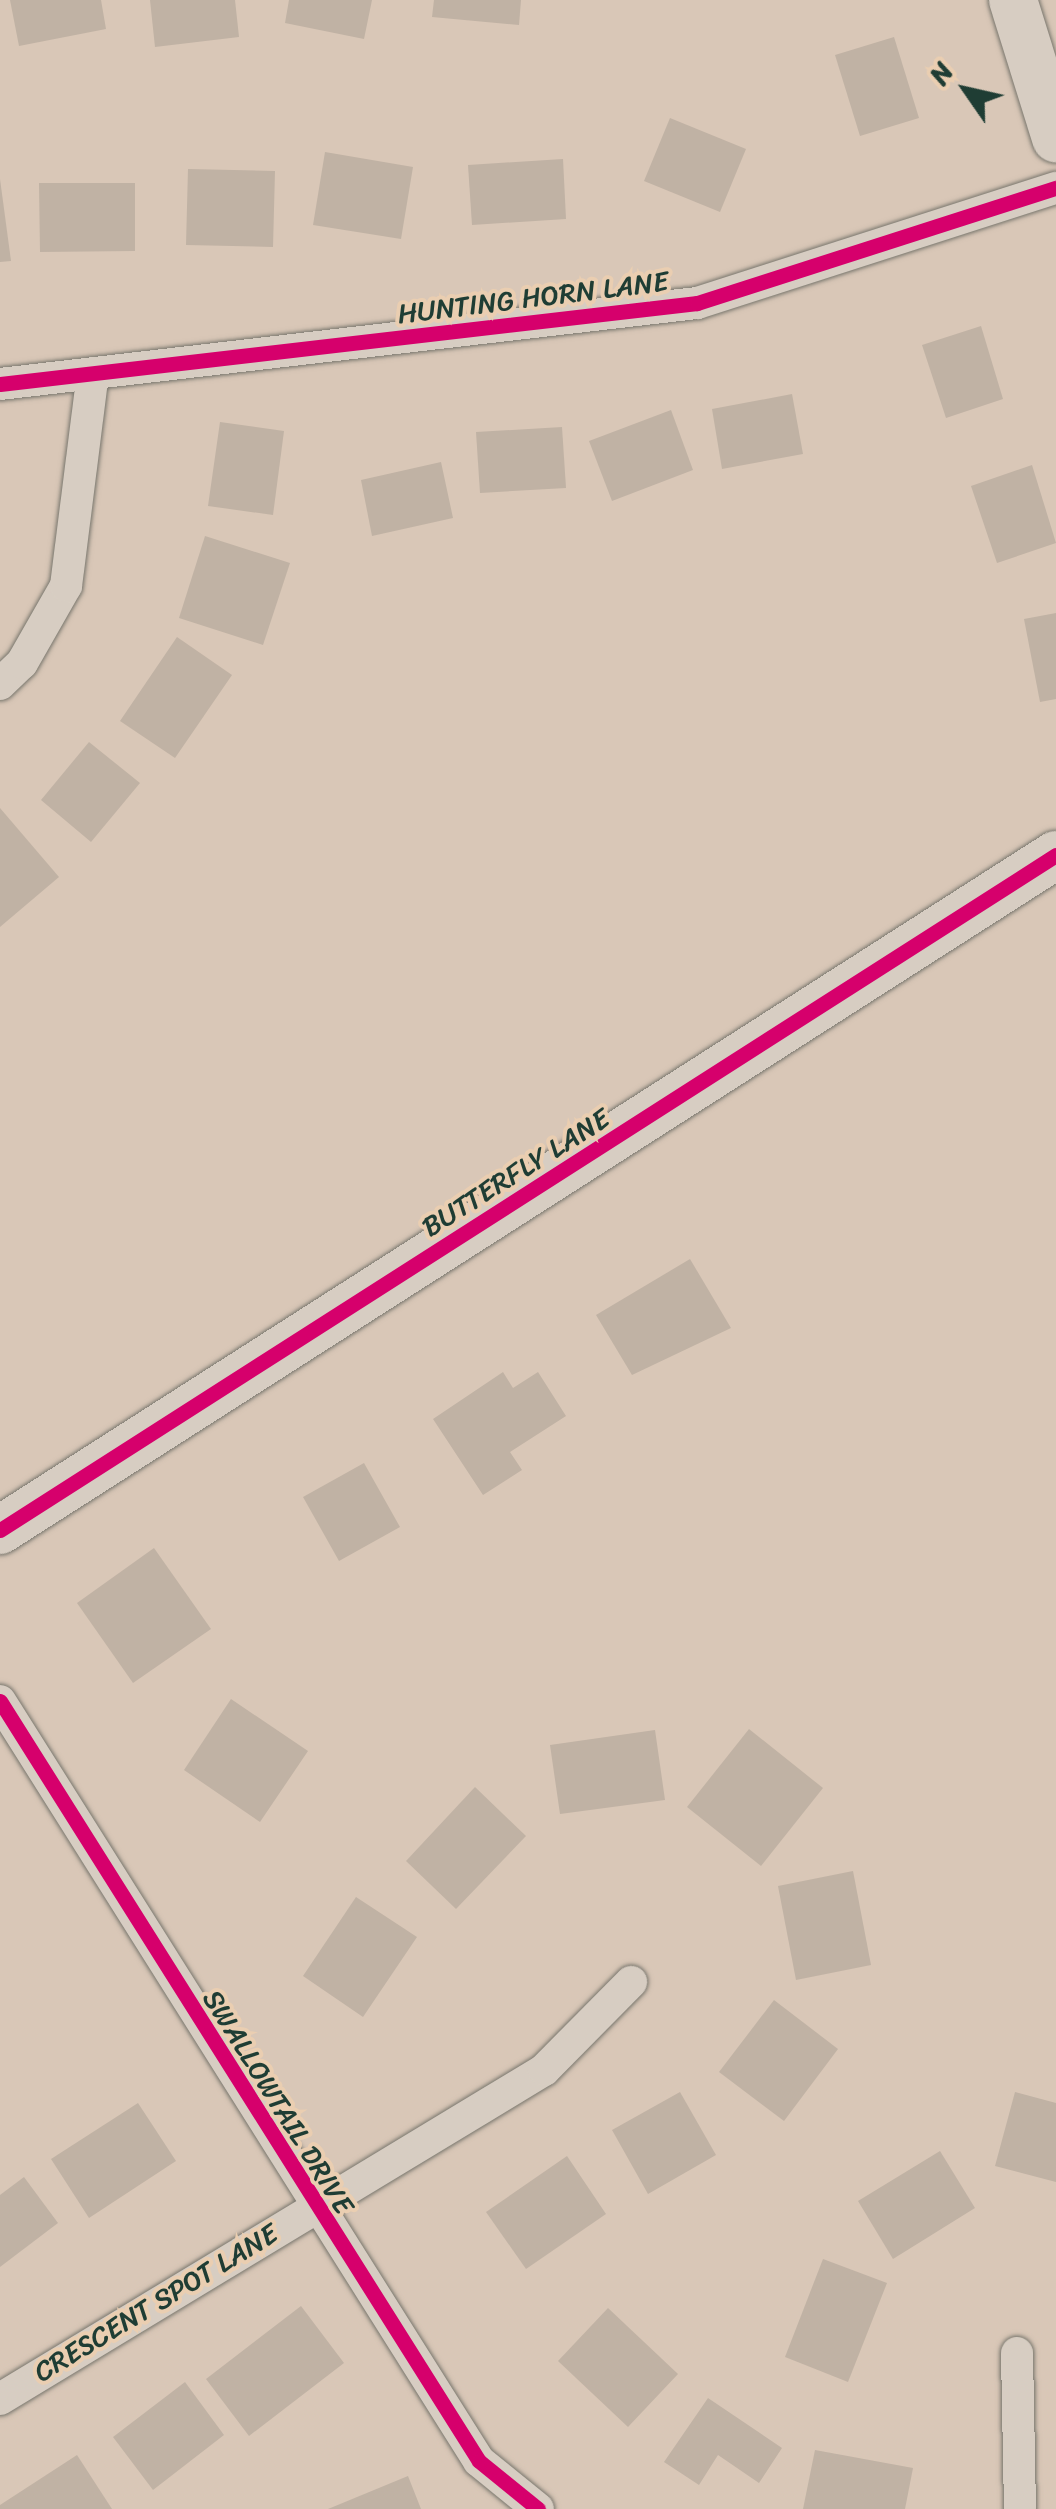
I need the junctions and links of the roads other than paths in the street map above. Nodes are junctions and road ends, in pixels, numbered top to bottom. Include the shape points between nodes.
1 (1013, 0) edge
2 (1056, 138) edge
3 (1056, 188) edge
4 (92, 379) junction
5 (0, 384) edge
6 (0, 684) edge
7 (1056, 855) edge
8 (0, 1530) edge
9 (0, 1701) edge
10 (631, 1982) dead end
11 (313, 2208) junction
12 (1017, 2353) dead end
13 (0, 2399) edge
14 (538, 2509) edge
15 (1020, 2509) edge

1 - 2 street
3 - 4 street, HUNTING HORN LANE via 697,303
4 - 5 street, HUNTING HORN LANE
4 - 6 street via 66,586 22,663
7 - 8 street, BUTTERFLY LANE
9 - 11 street, SWALLOWTAIL DRIVE
10 - 11 street, CRESCENT SPOT LANE via 544,2070
11 - 13 street, CRESCENT SPOT LANE
11 - 14 street, SWALLOWTAIL DRIVE via 479,2461
12 - 15 street

